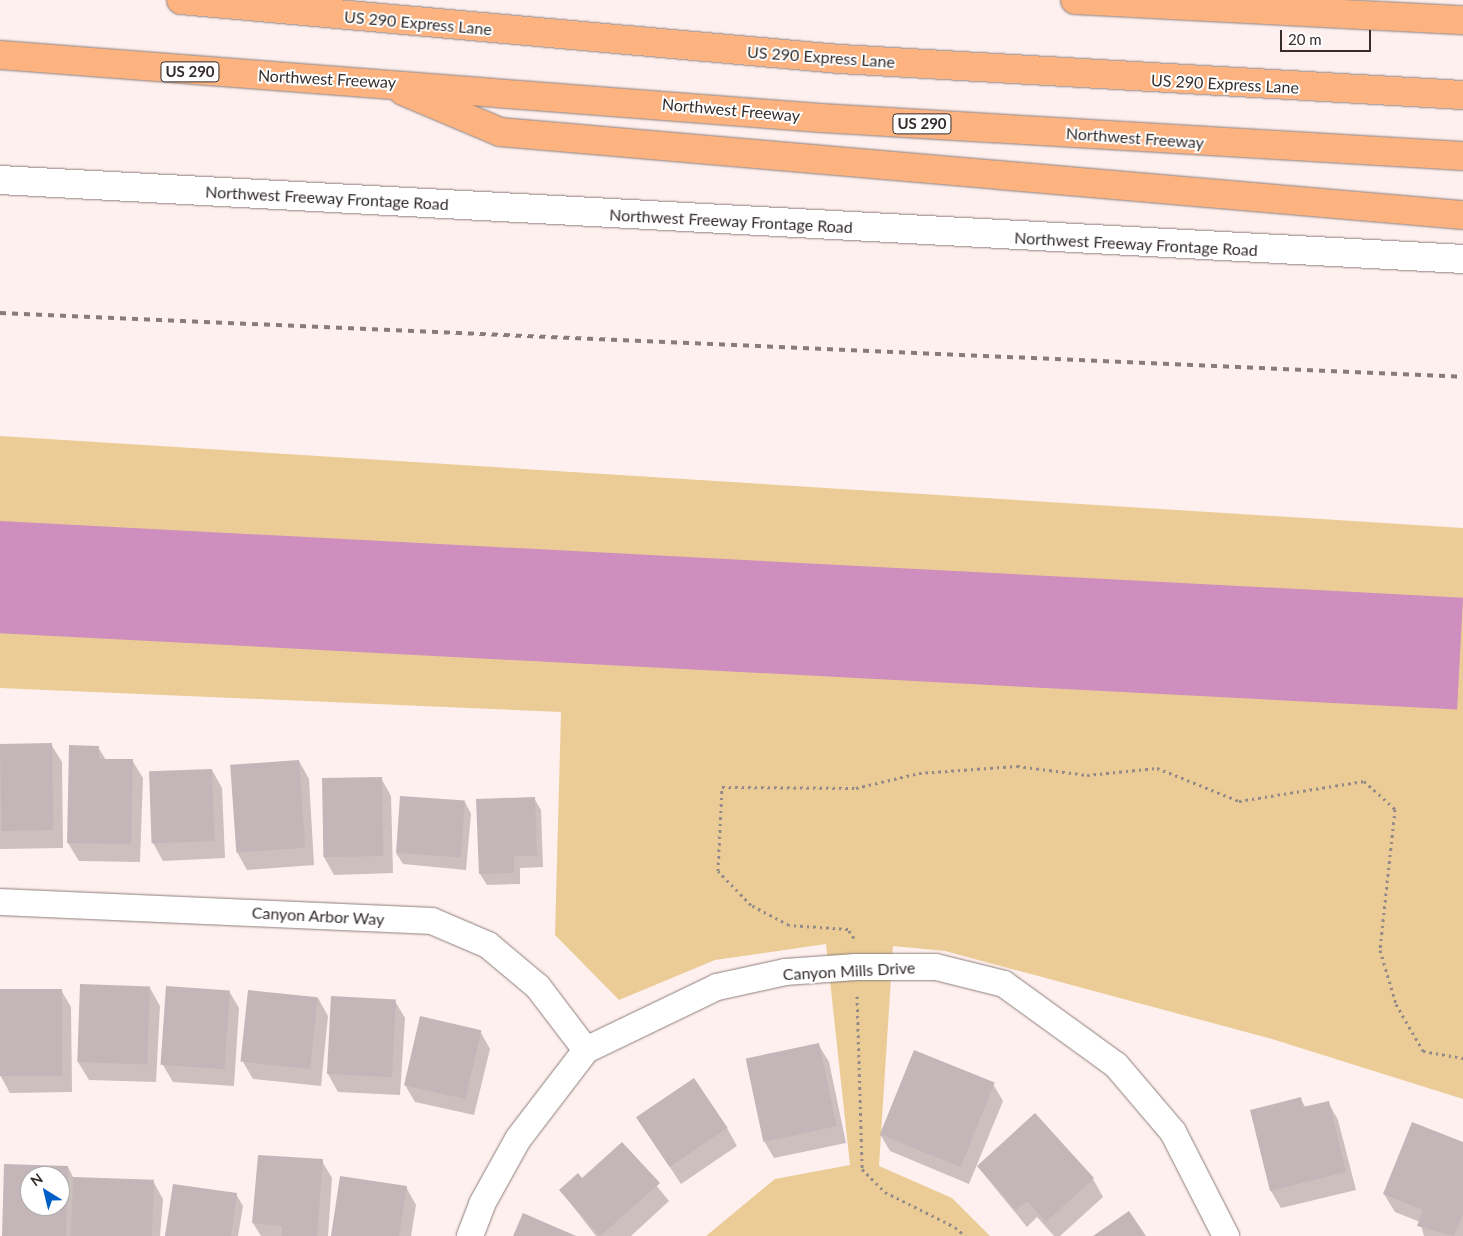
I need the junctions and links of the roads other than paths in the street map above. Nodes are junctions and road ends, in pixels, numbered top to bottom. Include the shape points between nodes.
1 (181, 0) edge
2 (1075, 0) edge
3 (1463, 20) edge
4 (0, 54) edge
5 (381, 82) junction
6 (1463, 95) edge
7 (1463, 156) edge
8 (0, 180) edge
9 (1463, 215) edge
10 (1463, 260) edge
11 (0, 902) edge
12 (586, 1050) junction
13 (470, 1236) edge
14 (1226, 1236) edge

1 - 6 highway, US 290 Express Lane via 840,59
2 - 3 highway
4 - 5 highway, Northwest Freeway / US 290 via 176,71
5 - 7 highway, Northwest Freeway / US 290 via 821,118
5 - 9 highway via 500,132
8 - 10 main road, Northwest Freeway Frontage Road
11 - 12 street, Canyon Arbor Way via 432,921 488,946 538,987
12 - 13 street, Canyon Mills Drive via 518,1139 482,1204
12 - 14 street, Canyon Mills Drive via 717,987 786,972 856,967 936,967 1004,984 1116,1065 1173,1132

